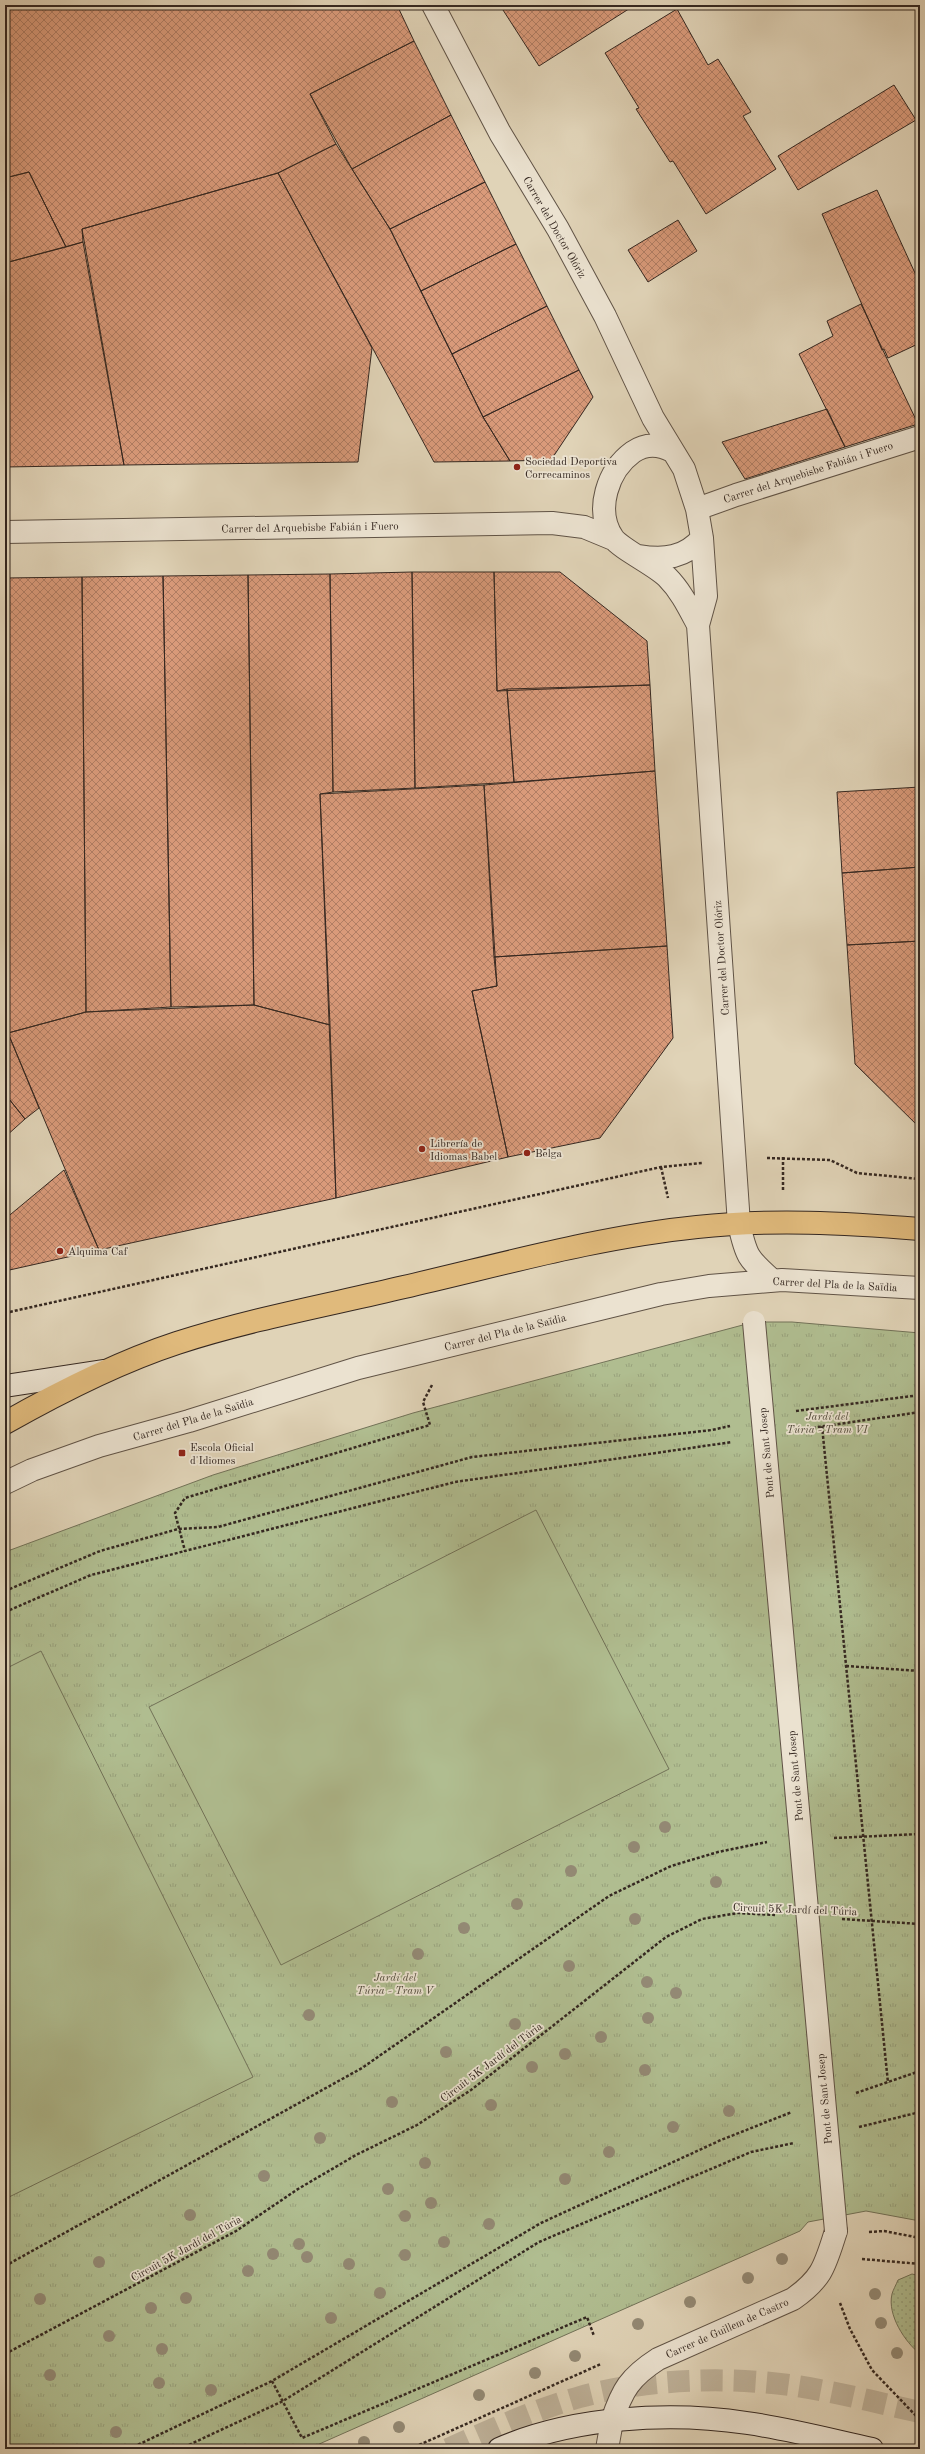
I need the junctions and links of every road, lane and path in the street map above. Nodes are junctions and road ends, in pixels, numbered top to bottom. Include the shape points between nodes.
1 (433, 5) edge
2 (920, 437) edge
3 (672, 451) junction
4 (697, 509) junction
5 (5, 532) edge
6 (702, 538) junction
7 (614, 539) junction
8 (640, 556) junction
9 (698, 625) junction
10 (783, 1157) junction
11 (763, 1158) dead end
12 (705, 1163) dead end
13 (661, 1167) junction
14 (783, 1177) dead end
15 (920, 1179) edge
16 (667, 1191) dead end
17 (739, 1224) junction
18 (920, 1229) edge
19 (772, 1280) junction
20 (920, 1288) edge
21 (5, 1313) edge
22 (754, 1322) dead end
23 (109, 1370) junction
24 (8, 1383) edge
25 (920, 1395) edge
26 (423, 1402) dead end
27 (920, 1412) edge
28 (789, 1413) dead end
29 (5, 1423) edge
30 (735, 1425) dead end
31 (716, 1445) dead end
32 (5, 1483) edge
33 (178, 1529) junction
34 (185, 1551) junction
35 (5, 1591) edge
36 (5, 1612) edge
37 (846, 1666) junction
38 (920, 1671) edge
39 (920, 1834) edge
40 (863, 1836) junction
41 (832, 1838) dead end
42 (772, 1842) dead end
43 (777, 1915) dead end
44 (840, 1918) dead end
45 (871, 1920) junction
46 (920, 1924) edge
47 (920, 2071) edge
48 (888, 2083) junction
49 (850, 2094) dead end
50 (797, 2110) dead end
51 (751, 2152) dead end
52 (836, 2231) junction
53 (920, 2238) edge
54 (855, 2258) dead end
55 (920, 2264) edge
56 (825, 2265) junction
57 (5, 2266) edge
58 (594, 2336) dead end
59 (5, 2354) edge
60 (272, 2381) junction
61 (283, 2401) junction
62 (920, 2420) edge
63 (612, 2421) junction
64 (129, 2449) edge
65 (180, 2449) edge
66 (498, 2449) edge
67 (607, 2449) edge
68 (872, 2449) edge

1 - 3 street, Carrer del Doctor Olóriz via 500,133 558,229 594,296 653,418
2 - 4 street, Carrer del Arquebisbe Fabián i Fuero
3 - 4 street, Carrer del Doctor Olóriz via 684,469
3 - 7 street via 660,445 640,447 622,460 609,484 604,502 606,522
4 - 6 street, Carrer del Doctor Olóriz
5 - 7 street, Carrer del Arquebisbe Fabián i Fuero via 552,523 584,527
6 - 8 street, Carrer del Doctor Olóriz via 693,549 680,555 660,559
6 - 9 street, Carrer del Doctor Olóriz via 706,596
7 - 8 street, Carrer del Doctor Olóriz
8 - 9 street, Carrer del Doctor Olóriz via 666,576 680,592
9 - 17 street, Carrer del Doctor Olóriz
10 - 11 path
10 - 14 path
10 - 15 path via 830,1160 857,1174
12 - 13 path
13 - 16 path
13 - 21 path
17 - 18 main road via 834,1222
17 - 19 street, Carrer del Doctor Olóriz via 750,1261
17 - 23 main road via 675,1230 607,1241 253,1322 176,1343
19 - 20 street, Carrer del Pla de la Saïdia
19 - 32 street, Carrer del Pla de la Saïdia via 661,1294 366,1366 99,1446 32,1470
22 - 52 street, Pont de Sant Josep, bridge
23 - 24 street
23 - 29 main road
25 - 28 path
26 - 33 path via 430,1425 185,1498 175,1513
27 - 37 path via 822,1426
30 - 33 path via 712,1430 472,1457 218,1527
31 - 34 path via 455,1482
33 - 34 path
33 - 35 path via 100,1550
34 - 36 path via 91,1575
37 - 38 path
37 - 40 path
39 - 40 path
40 - 41 path
40 - 45 path
42 - 57 path via 718,1852 671,1866 609,1896 362,2068
43 - 59 path, Circuit 5K Jardí del Túria via 738,1913 702,1919 666,1937 471,2090 417,2125 356,2155 298,2189 236,2231
44 - 45 path, Circuit 5K Jardí del Túria
45 - 46 path, Circuit 5K Jardí del Túria
45 - 48 path
47 - 48 path
48 - 49 path
50 - 60 path via 728,2137 541,2223
51 - 61 path via 539,2242
52 - 53 path via 884,2231
52 - 56 street, Carrer de Guillem de Castro
54 - 55 path
56 - 62 path via 850,2329 866,2360
56 - 63 street, Carrer de Guillem de Castro via 811,2286 792,2299 658,2359 638,2372 622,2393
58 - 61 path via 587,2317 302,2438
60 - 61 path
60 - 64 path
61 - 65 path
63 - 66 street via 569,2428
63 - 67 street, Carrer de Guillem de Castro
63 - 68 street via 656,2417 746,2423

